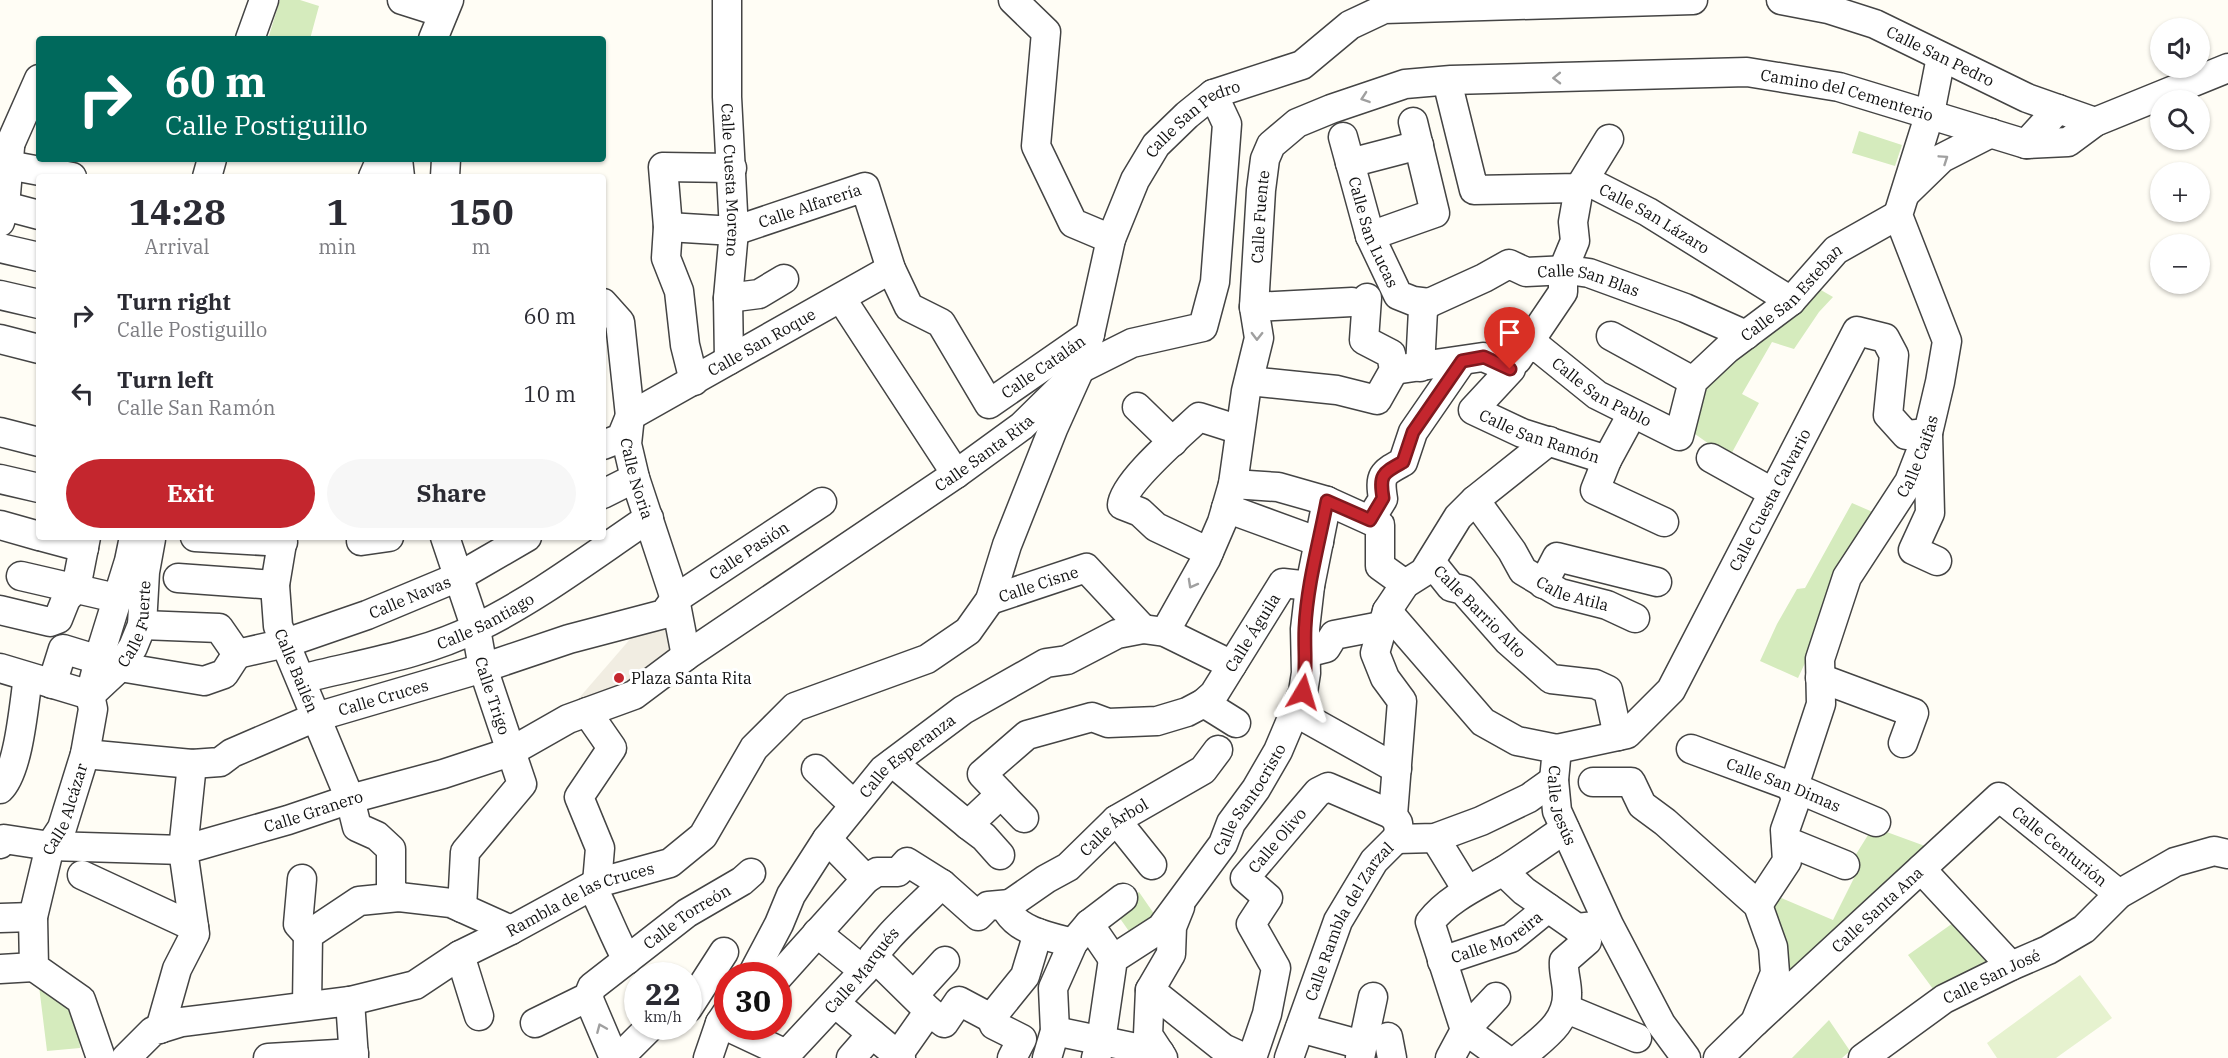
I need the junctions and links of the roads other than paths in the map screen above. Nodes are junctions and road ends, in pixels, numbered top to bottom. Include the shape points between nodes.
1 (264, 0) edge
2 (402, 0) edge
3 (728, 0) edge
4 (1013, 0) edge
5 (1693, 0) edge
6 (1781, 0) edge
7 (442, 23) edge
8 (251, 36) edge
9 (1941, 57) junction
10 (2228, 68) edge
11 (1616, 77) joint
12 (1447, 81) junction
13 (36, 87) edge
14 (1213, 94) junction
15 (2058, 109) junction
16 (1930, 114) junction
17 (2095, 122) junction
18 (1991, 133) junction
19 (1609, 139) dead end
20 (2026, 144) junction
21 (15, 145) edge
22 (36, 157) edge
23 (45, 162) edge
24 (732, 168) junction
25 (67, 174) edge
26 (1579, 188) junction
27 (1901, 205) junction
28 (2, 214) edge
29 (36, 215) edge
30 (668, 227) junction
31 (734, 231) junction
32 (1370, 236) junction
33 (1110, 238) junction
34 (0, 248) edge
35 (36, 256) edge
36 (891, 269) junction
37 (1563, 270) junction
38 (784, 279) dead end
39 (0, 295) edge
40 (1374, 296) junction
41 (728, 298) junction
42 (841, 298) junction
43 (1791, 301) junction
44 (36, 303) edge
45 (1429, 303) junction
46 (606, 306) edge
47 (1254, 307) junction
48 (1090, 334) junction
49 (1746, 335) junction
50 (1611, 336) dead end
51 (0, 339) edge
52 (36, 348) edge
53 (1518, 358) junction
54 (729, 360) junction
55 (1462, 361) junction
56 (1407, 368) junction
57 (1080, 369) junction
58 (694, 381) junction
59 (1249, 381) junction
60 (1692, 381) junction
61 (1137, 407) dead end
62 (1632, 414) junction
63 (630, 416) junction
64 (1240, 430) junction
65 (0, 432) edge
66 (1928, 433) junction
67 (36, 441) edge
68 (1549, 441) junction
69 (1173, 442) junction
70 (606, 444) edge
71 (1711, 458) dead end
72 (1607, 460) junction
73 (956, 474) junction
74 (635, 478) junction
75 (0, 479) edge
76 (36, 487) edge
77 (606, 492) edge
78 (1772, 492) junction
79 (1230, 496) junction
80 (1475, 500) junction
81 (1327, 501) junction
82 (822, 502) dead end
83 (649, 518) junction
84 (1370, 520) junction
85 (1664, 522) dead end
86 (0, 525) edge
87 (36, 535) edge
88 (66, 540) edge
89 (133, 540) edge
90 (150, 540) edge
91 (283, 540) edge
92 (368, 540) edge
93 (445, 540) edge
94 (522, 540) edge
95 (361, 541) dead end
96 (1319, 542) junction
97 (85, 543) edge
98 (1209, 552) junction
99 (1937, 561) dead end
100 (1431, 562) junction
101 (21, 576) dead end
102 (458, 577) junction
103 (178, 578) dead end
104 (1657, 582) dead end
105 (1405, 584) junction
106 (1544, 584) junction
107 (275, 585) junction
108 (1310, 586) junction
109 (76, 588) junction
110 (116, 598) junction
111 (675, 599) junction
112 (990, 600) junction
113 (0, 610) edge
114 (1635, 618) dead end
115 (1384, 619) junction
116 (142, 625) junction
117 (476, 629) junction
118 (1154, 631) junction
119 (286, 643) junction
120 (1306, 653) junction
121 (237, 654) junction
122 (686, 656) junction
123 (109, 663) junction
124 (1232, 665) junction
125 (0, 668) edge
126 (483, 668) junction
127 (1820, 678) junction
128 (301, 679) junction
129 (40, 680) junction
130 (90, 695) junction
131 (1204, 703) junction
132 (1295, 712) junction
133 (577, 716) junction
134 (316, 717) junction
135 (1236, 723) dead end
136 (1618, 736) junction
137 (1903, 743) dead end
138 (1557, 748) junction
139 (1691, 749) dead end
140 (8, 750) edge
141 (1218, 750) dead end
142 (510, 752) junction
143 (85, 754) junction
144 (893, 763) junction
145 (192, 764) junction
146 (816, 769) dead end
147 (1397, 769) junction
148 (1554, 780) junction
149 (1593, 782) dead end
150 (1791, 786) junction
151 (0, 789) edge
152 (1001, 794) junction
153 (1999, 797) joint
154 (350, 799) junction
155 (854, 805) junction
156 (1024, 818) dead end
157 (1116, 819) junction
158 (1876, 822) dead end
159 (968, 825) junction
160 (1394, 827) junction
161 (1565, 829) junction
162 (1435, 838) junction
163 (827, 839) junction
164 (1, 840) edge
165 (1786, 841) junction
166 (50, 846) junction
167 (183, 850) junction
168 (2228, 854) edge
169 (1000, 855) dead end
170 (1152, 865) dead end
171 (1845, 865) dead end
172 (1921, 869) junction
173 (1503, 871) junction
174 (82, 875) dead end
175 (302, 879) dead end
176 (866, 879) junction
177 (595, 884) junction
178 (942, 884) junction
179 (1467, 890) junction
180 (2120, 894) junction
181 (791, 895) junction
182 (399, 897) junction
183 (1185, 897) junction
184 (1123, 898) dead end
185 (1010, 904) junction
186 (1758, 905) junction
187 (462, 908) junction
188 (1548, 908) junction
189 (33, 917) junction
190 (0, 918) edge
191 (1609, 925) junction
192 (194, 927) junction
193 (1577, 928) junction
194 (511, 930) junction
195 (817, 933) junction
196 (1038, 933) junction
197 (1081, 933) junction
198 (308, 935) junction
199 (724, 952) dead end
200 (460, 955) junction
201 (1113, 959) junction
202 (627, 960) junction
203 (945, 961) dead end
204 (1442, 961) junction
205 (767, 962) edge
206 (779, 962) edge
207 (869, 964) junction
208 (2011, 966) junction
209 (34, 967) junction
210 (0, 969) edge
211 (702, 986) edge
212 (1150, 990) junction
213 (588, 997) junction
214 (1373, 997) dead end
215 (1496, 997) dead end
216 (350, 1001) junction
217 (922, 1003) junction
218 (835, 1004) junction
219 (307, 1006) junction
220 (1567, 1009) junction
221 (479, 1016) dead end
222 (991, 1018) junction
223 (1755, 1022) junction
224 (535, 1023) dead end
225 (1661, 1024) junction
226 (1300, 1028) junction
227 (160, 1029) junction
228 (1465, 1030) junction
229 (872, 1034) junction
230 (637, 1040) edge
231 (715, 1040) edge
232 (760, 1040) edge
233 (1051, 1045) edge
234 (1631, 1048) edge
235 (1098, 1049) edge
236 (1375, 1049) edge
237 (354, 1055) edge
238 (1162, 1055) edge
239 (785, 1056) edge
240 (900, 1057) edge
241 (101, 1058) edge
242 (126, 1058) edge
243 (268, 1058) edge
244 (614, 1058) edge
245 (619, 1058) edge
246 (708, 1058) edge
247 (851, 1058) edge
248 (1012, 1058) edge
249 (1245, 1058) edge
250 (1252, 1058) edge
251 (1289, 1058) edge
252 (1450, 1058) edge
253 (1504, 1058) edge
254 (1520, 1058) edge
255 (1686, 1058) edge
256 (1718, 1058) edge
257 (1863, 1058) edge

1 - 8 street
2 - 7 street
3 - 24 street, Calle Cuesta Moreno
4 - 33 street via 1046,32 1036,146 1073,223
5 - 14 street, Calle San Pedro via 1384,9 1350,25 1302,65
6 - 9 street, Calle San Pedro via 1875,24
9 - 15 street, Calle San Pedro
9 - 16 street
10 - 17 street
11 -> 12 street, Calle Fuente
11 - 16 street, Camino del Cementerio via 1747,72 1839,87
12 - 26 street, Calle San Lázaro via 1474,190
12 -> 47 street, Calle Fuente via 1405,84 1331,109 1297,123 1271,144 1261,190
13 - 21 street
14 - 33 street, Calle San Pedro via 1156,145 1135,180
14 - 57 street, Calle Santa Rita via 1227,124 1215,282 1203,327 1132,342
15 - 17 street, Calle San Pedro
15 - 20 street
16 - 18 street, Camino del Cementerio
16 - 27 street
17 - 20 street via 2068,142
18 - 20 street, Camino del Cementerio
27 -> 18 street, Calle San Esteban via 1942,158
19 - 26 street
21 - 22 street
21 - 28 street
23 - 25 street
24 - 30 street via 663,167
24 - 31 street, Calle Cuesta Moreno
26 - 37 street via 1573,222 1575,240
26 - 43 street, Calle San Lázaro via 1591,183 1648,212
27 - 43 street, Calle San Esteban via 1836,250
27 - 66 street, Calle Caifas via 1947,341
28 - 29 street
30 - 31 street, Calle Alfarería
30 - 58 street via 666,258 679,291
31 - 36 street, Calle Alfarería via 865,187
31 - 41 street, Calle Cuesta Moreno
32 - 32 street, Calle San Lucas via 1346,150 1416,134 1435,213
32 - 40 street, Calle San Lucas
33 - 48 street, Calle San Pedro
34 - 35 street
36 - 42 street, Calle San Roque
36 - 48 street, Calle Catalán via 909,307 941,323 989,404
37 - 45 street, Calle San Blas via 1526,272 1509,264
37 - 49 street, Calle San Blas via 1589,273
37 - 53 street via 1563,292
38 - 41 street via 759,294
39 - 44 street
40 - 45 street, Calle San Lucas
40 - 47 street
40 - 56 street via 1364,340 1391,354
41 - 54 street, Calle Cuesta Moreno
42 - 54 street, Calle San Roque
42 - 73 street
43 - 49 street, Calle San Esteban
45 - 56 street via 1423,310
46 - 63 street, Calle Noria via 620,322
47 -> 59 street, Calle Fuente via 1258,338
48 - 57 street, Calle San Pedro
49 - 60 street, Calle San Esteban
50 - 60 street
51 - 52 street
53 - 55 street
53 - 62 street, Calle San Pablo via 1540,349 1597,394
53 - 68 street, Calle San Ramón via 1473,410
54 - 58 street, Calle San Roque
55 - 56 street
55 - 84 street via 1413,432 1403,462 1385,472 1380,483 1383,498
56 - 59 street via 1377,400 1337,390
57 - 73 street, Calle Santa Rita via 1022,426
57 - 112 street, Calle San Pedro via 1007,545
58 - 63 street, Calle San Roque
59 - 64 street, Calle Fuente
60 - 62 street, Calle San Pablo via 1679,436
61 - 69 street
62 - 72 street
63 - 70 street via 621,438
63 - 74 street, Calle Noria via 627,444
64 - 69 street via 1199,417
64 - 79 street, Calle Fuente
65 - 67 street
66 - 78 street, Calle Cuesta Calvario via 1906,435 1888,415 1894,355 1885,338 1857,331
66 - 99 street via 1930,513 1913,550
66 - 127 street, Calle Caifas via 1909,482 1846,577 1820,659
68 - 72 street, Calle San Ramón
68 - 80 street, Calle Barrio Alto
69 - 98 street via 1133,481 1122,505 1140,512 1156,527
71 - 78 street
72 - 85 street, Calle San Ramón via 1595,490
73 - 122 street, Calle Santa Rita
74 - 77 street
74 - 83 street, Calle Noria
75 - 76 street
78 - 136 street, Calle Cuesta Calvario via 1671,690 1627,734
79 - 81 street via 1278,486
79 - 96 street
79 - 98 street, Calle Fuente
80 - 100 street, Calle Barrio Alto via 1458,518
80 - 106 street, Calle Atila via 1523,571
81 - 84 street
81 - 96 street, Calle Santocristo
82 - 111 street, Calle Pasión
83 - 111 street, Calle Noria
83 - 117 street, Calle Santiago
84 - 105 street via 1380,525 1380,566
86 - 87 street
88 - 97 street
89 - 110 street
90 - 116 street, Calle Fuerte
91 - 107 street, Calle Bailén
92 - 95 street
93 - 102 street, Calle Trigo
94 - 102 street, Calle Navas
96 - 108 street, Calle Santocristo
97 - 109 street
98 -> 118 street, Calle Fuente
100 - 105 street via 1424,573
100 - 136 street, Calle Barrio Alto via 1451,587 1463,590 1508,641 1551,679 1595,684 1608,690
101 - 109 street
102 - 117 street, Calle Trigo
102 - 119 street, Calle Navas
103 - 107 street
104 - 106 street via 1557,557
105 - 115 street
106 - 114 street, Calle Atila
107 - 119 street, Calle Bailén via 278,626
108 - 120 street, Calle Santocristo
108 - 124 street, Calle Águila via 1283,583
109 - 110 street
109 - 113 street via 66,599 58,619 50,622
110 - 123 street
111 - 122 street, Calle Noria
111 - 126 street, Calle Cruces via 664,614 568,639
112 - 118 street, Calle Cisne via 1086,568
112 - 177 street, Rambla de las Cruces via 969,632 927,659 795,707 754,748 703,836 669,863
115 - 120 street via 1334,635 1326,648
115 - 138 street, Calle Jesús via 1483,722 1517,741
115 - 147 street via 1375,652 1384,678 1402,701
116 - 121 street via 219,628
116 - 123 street, Calle Fuerte via 133,646
117 - 126 street, Calle Trigo
117 - 128 street, Calle Santiago via 425,648
118 - 124 street
118 - 144 street, Calle Esperanza via 1117,634 1067,660 1046,663 963,710
119 - 121 street, Calle Navas
119 - 128 street, Calle Bailén
120 - 132 street, Calle Santocristo via 1303,692
121 - 123 street via 224,674 204,681
122 - 133 street, Calle Santa Rita via 634,695
123 - 129 street via 63,649
123 - 130 street, Calle Fuerte
124 - 131 street, Calle Águila
125 - 129 street
126 - 134 street, Calle Cruces
126 - 142 street, Calle Trigo
127 - 137 street via 1914,713
127 - 150 street, Calle Caifas via 1821,704
128 - 134 street, Calle Bailén
129 - 130 street
129 - 140 street
130 - 143 street, Calle Alcázar via 93,708
131 - 135 street
131 - 152 street, Calle Águila via 1157,721 1108,723 1092,717 1027,735 982,774
132 - 147 street
132 - 183 street, Calle Santocristo via 1256,789
133 - 142 street, Calle Granero
133 - 177 street via 612,748 579,797 600,848
134 - 145 street, Calle Cruces via 232,753 220,762
134 - 154 street, Calle Bailén
136 - 138 street, Calle Cuesta Calvario
138 - 148 street, Calle Jesús
139 - 150 street, Calle San Dimas
140 - 151 street via 5,784
141 - 157 street, Calle Árbol via 1203,770
142 - 154 street, Calle Granero
142 - 187 street, Calle Trigo via 522,784 465,852
143 - 145 street, Calle Cruces
143 - 166 street, Calle Alcázar via 63,828
144 - 155 street, Calle Esperanza
144 - 159 street
145 - 167 street
146 - 155 street
147 - 160 street
148 - 161 street, Calle Jesús via 1557,812
148 - 162 street via 1529,798
149 - 186 street via 1631,782 1642,805
150 - 158 street, Calle San Dimas
150 - 165 street, Calle Caifas via 1796,799 1785,830
152 - 156 street
152 - 159 street
153 - 172 street, Calle Santa Ana
153 - 180 street, Calle Centurión
154 - 167 street, Calle Granero
154 - 182 street, Calle Bailén via 357,827 378,836 392,849 391,888
155 - 163 street, Calle Esperanza
157 - 170 street
157 - 185 street, Calle Árbol via 1068,867
159 - 169 street
160 - 162 street
160 - 226 street, Calle Rambla del Zarzal via 1338,921
160 - 250 street, Calle Olivo via 1328,787 1318,792 1245,878 1268,898 1251,924 1276,968 1267,1014
161 - 173 street
161 - 191 street, Calle Jesús
162 - 179 street
163 - 176 street
163 - 181 street, Calle Esperanza
164 - 166 street, Calle Granero
165 - 171 street
165 - 186 street, Calle Caifas via 1787,861
166 - 167 street, Calle Granero
166 - 189 street, Calle Alcázar
167 - 192 street
168 - 180 street, Calle San José via 2214,851 2175,862
172 - 208 street
172 - 223 street, Calle Santa Ana
173 - 179 street
173 - 188 street
174 - 192 street
175 - 198 street via 298,924
176 - 178 street via 877,872 898,872 907,862
176 - 195 street
177 - 194 street, Rambla de las Cruces
177 - 202 street
178 - 185 street, Calle Árbol via 978,916 988,906
178 - 207 street, Calle Marqués via 904,921
179 - 204 street via 1430,922
180 - 208 street, Calle San José via 2084,929
181 - 202 street, Calle Torreón via 745,868 742,881 687,913
181 - 205 street, Calle Esperanza
182 - 187 street via 451,903
182 - 198 street via 360,901
183 - 201 street, Calle Santocristo via 1161,928
183 - 212 street via 1172,927 1172,954
184 - 197 street
185 - 196 street via 1008,912 1014,921
186 - 223 street via 1773,947 1775,973
187 - 194 street
188 - 193 street
188 - 204 street, Calle Moreira via 1511,938
189 - 190 street
189 - 209 street, Calle Alcázar
191 - 193 street
191 - 225 street, Calle Jesús
192 - 227 street via 195,934 177,969
193 - 220 street via 1587,940 1564,961
194 - 200 street, Rambla de las Cruces
195 - 206 street
195 - 207 street
196 - 197 street
196 - 222 street via 1024,976
197 - 201 street
197 - 233 street via 1053,988
198 - 219 street
199 - 211 street
200 - 216 street, Rambla de las Cruces via 415,985
200 - 221 street
201 - 235 street
202 - 213 street, Calle Torreón via 592,987
203 - 217 street
204 - 228 street
207 - 217 street
207 - 218 street, Calle Marqués
208 - 257 street, Calle San José via 1944,999
209 - 210 street
209 - 241 street via 81,1000
212 - 238 street via 1148,1035
212 - 249 street via 1223,1048
213 - 224 street, Calle Torreón
244 -> 213 street
214 - 236 street
215 - 228 street
216 - 219 street, Rambla de las Cruces
216 - 237 street
217 - 222 street via 944,1023 959,1001
217 - 240 street
218 - 229 street
218 - 239 street, Calle Marqués
219 - 227 street, Rambla de las Cruces via 182,1022
220 - 234 street
220 - 254 street via 1559,1023
222 - 248 street via 994,1025 1022,1039
223 - 256 street, Calle Santa Ana
225 - 234 street
225 - 255 street, Calle Jesús
226 - 236 street
226 - 251 street, Calle Rambla del Zarzal
227 - 242 street, Rambla de las Cruces via 153,1031
228 - 252 street
228 - 253 street
229 - 240 street
229 - 247 street
230 - 245 street
231 - 246 street
232 - 239 street
233 - 235 street
235 - 238 street
237 - 243 street

